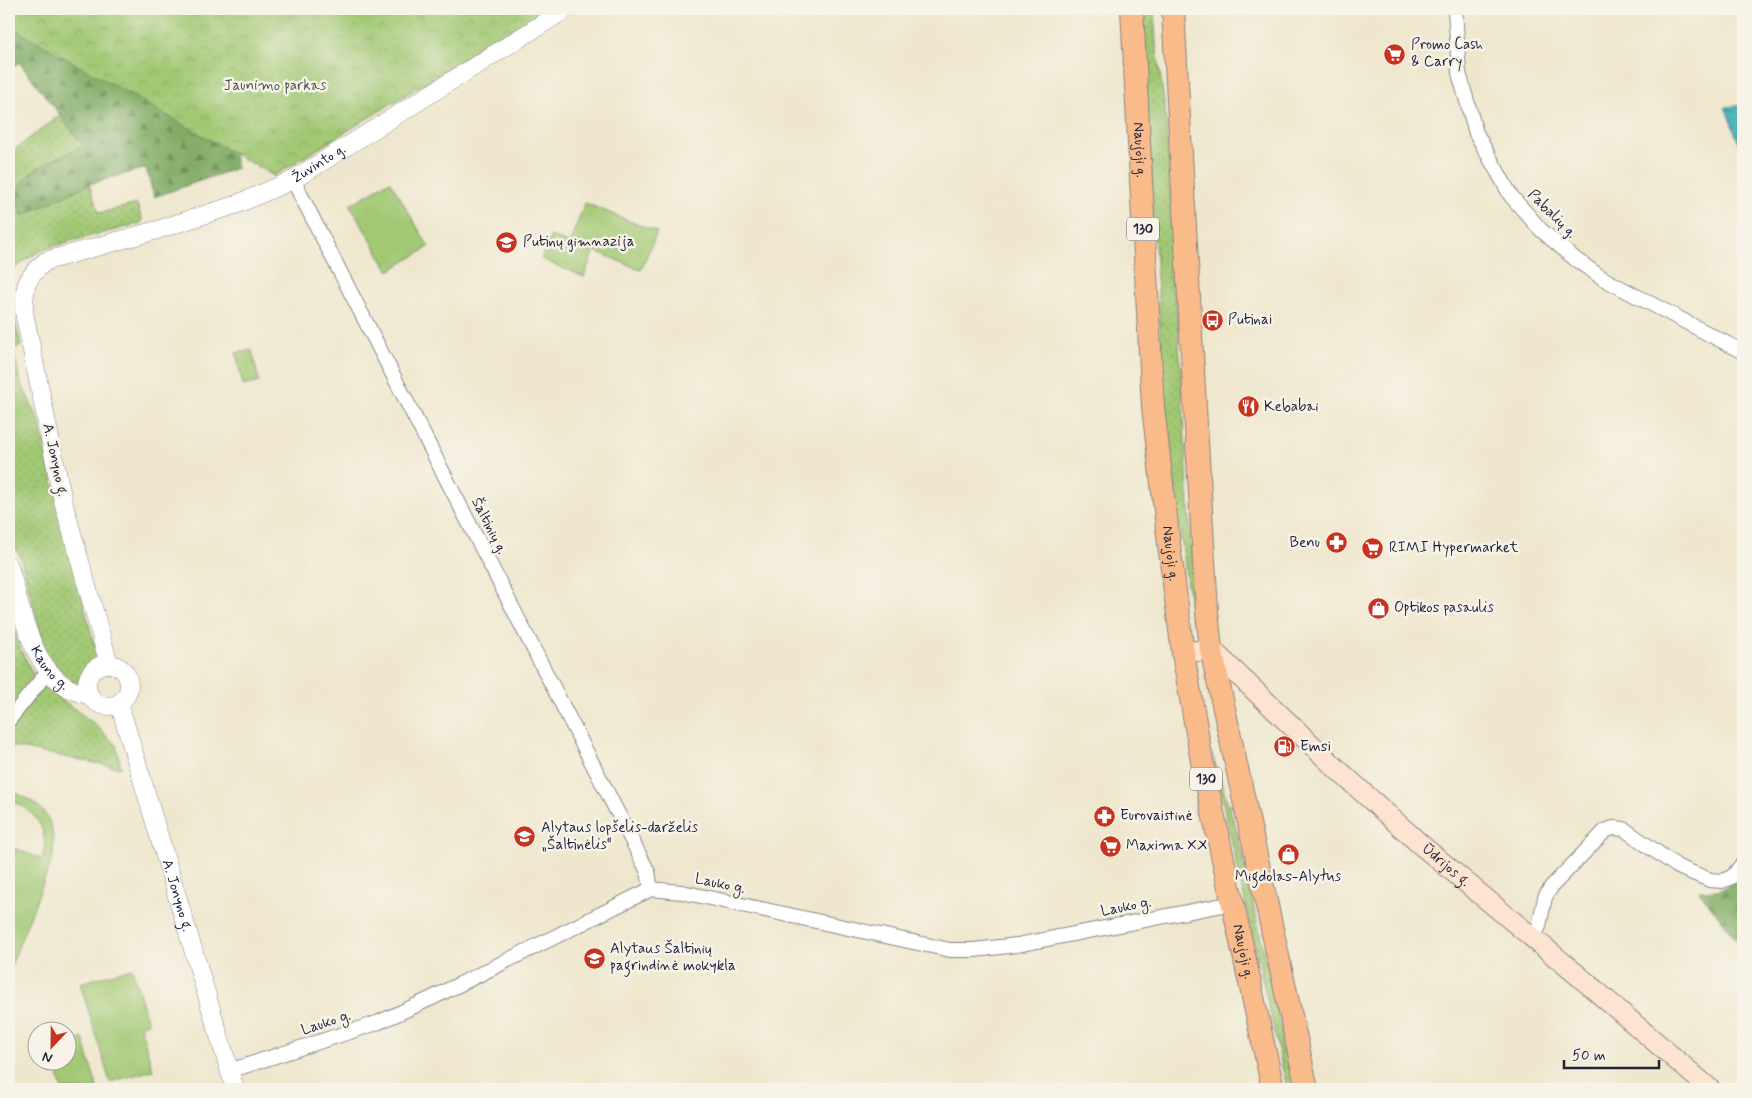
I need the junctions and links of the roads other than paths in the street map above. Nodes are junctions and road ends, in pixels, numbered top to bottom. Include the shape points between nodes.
1 (566, 9) edge
2 (1132, 9) edge
3 (1173, 9) edge
4 (1455, 9) edge
5 (293, 180) junction
6 (46, 261) joint
7 (1743, 352) edge
8 (9, 566) edge
9 (1211, 649) junction
10 (1183, 653) junction
11 (109, 664) junction
12 (48, 671) junction
13 (90, 695) junction
14 (119, 703) junction
15 (9, 720) edge
16 (1743, 862) edge
17 (650, 889) junction
18 (1233, 903) junction
19 (1533, 940) junction
20 (230, 1071) junction
21 (235, 1089) edge
22 (1273, 1089) edge
23 (1307, 1089) edge
24 (1710, 1089) edge

1 - 5 street, Žuvinto g.
2 - 10 main road, Naujoji g. / 130 via 1153,406
3 - 9 main road, 130
4 - 7 street, Pabalių g. via 1459,73 1476,133 1512,196 1541,230 1604,279
5 - 6 street, Žuvinto g. via 235,205
5 - 17 street, Šaltinių g. via 648,872
6 - 11 street, A. Jonyno g. via 28,278 24,312 63,501
8 - 12 street, Kauno g. via 30,641
9 - 10 main road
9 - 19 main road, Ūdrijos g. via 1420,844
9 - 23 main road, 130
10 - 18 main road, Naujoji g. / 130 via 1203,767
11 - 13 street via 97,667 89,676
11 - 14 street via 122,669 129,681 128,693
12 - 13 street, Kauno g. via 63,686
12 - 15 street
13 - 14 street via 106,706
14 - 20 street, A. Jonyno g.
16 - 19 street via 1732,877 1722,881 1710,880 1678,867 1624,829 1605,831 1552,886 1545,897
17 - 18 street, Lauko g. via 682,892 950,950 1017,945
17 - 20 street, Lauko g. via 377,1023
18 - 22 main road, Naujoji g. / 130
19 - 24 main road, Ūdrijos g.
20 - 21 street, A. Jonyno g.

